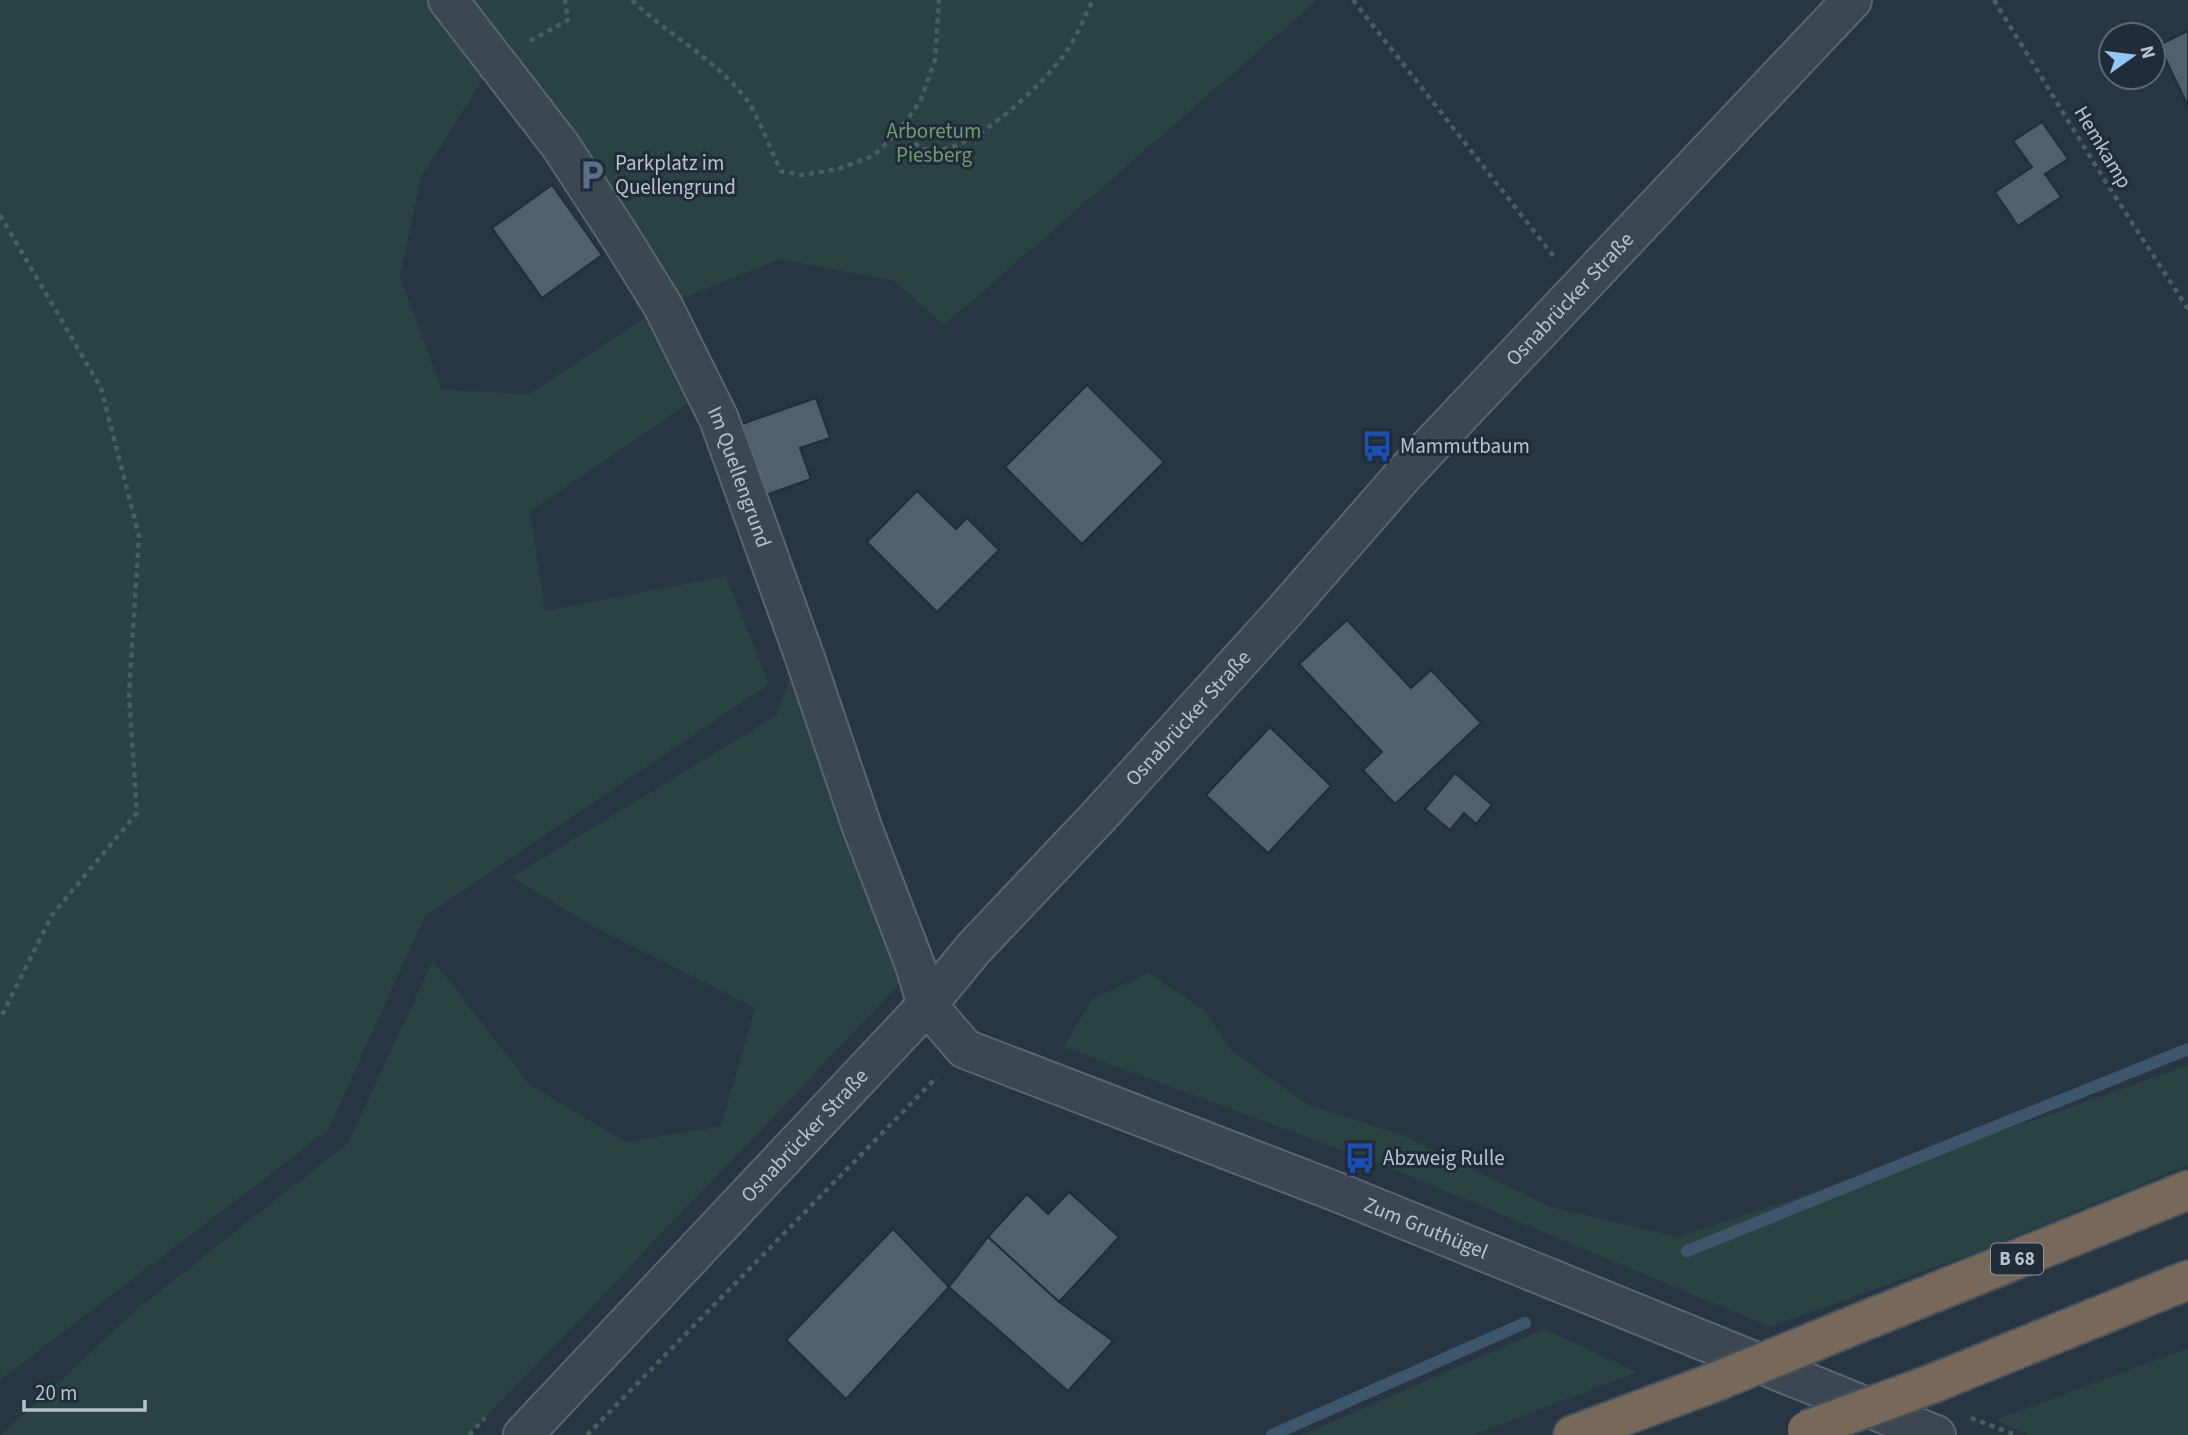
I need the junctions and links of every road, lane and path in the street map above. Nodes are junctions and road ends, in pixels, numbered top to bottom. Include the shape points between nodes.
1 (448, 0) edge
2 (565, 0) edge
3 (632, 0) edge
4 (939, 0) edge
5 (1093, 0) edge
6 (1353, 0) edge
7 (1852, 0) edge
8 (1994, 0) edge
9 (496, 60) junction
10 (898, 132) junction
11 (0, 215) edge
12 (1581, 288) junction
13 (2188, 309) edge
14 (927, 1005) junction
15 (0, 1018) edge
16 (965, 1049) junction
17 (2188, 1190) edge
18 (2188, 1280) edge
19 (1800, 1432) edge
20 (523, 1435) edge
21 (587, 1435) edge
22 (1573, 1435) edge
23 (1936, 1435) edge

1 - 9 street, Im Quellengrund
2 - 9 path via 568,20
3 - 10 path via 697,51 749,104 781,171 801,175 838,169 873,156
4 - 10 path via 935,60 920,102
5 - 10 path via 1066,52 1016,107 991,125 942,150 928,150
6 - 12 path
7 - 12 street, Osnabrücker Straße
8 - 13 path, Hemkamp
9 - 14 street, Im Quellengrund via 560,145 663,306 719,419
11 - 15 path via 101,388 138,536 129,694 137,813 52,915
12 - 14 street, Osnabrücker Straße via 1406,472
14 - 16 street, Zum Gruthügel
14 - 20 street, Osnabrücker Straße
16 - 21 path
16 - 23 street, Zum Gruthügel via 1337,1192
17 - 22 highway, B 68, bridge
18 - 19 highway, bridge

